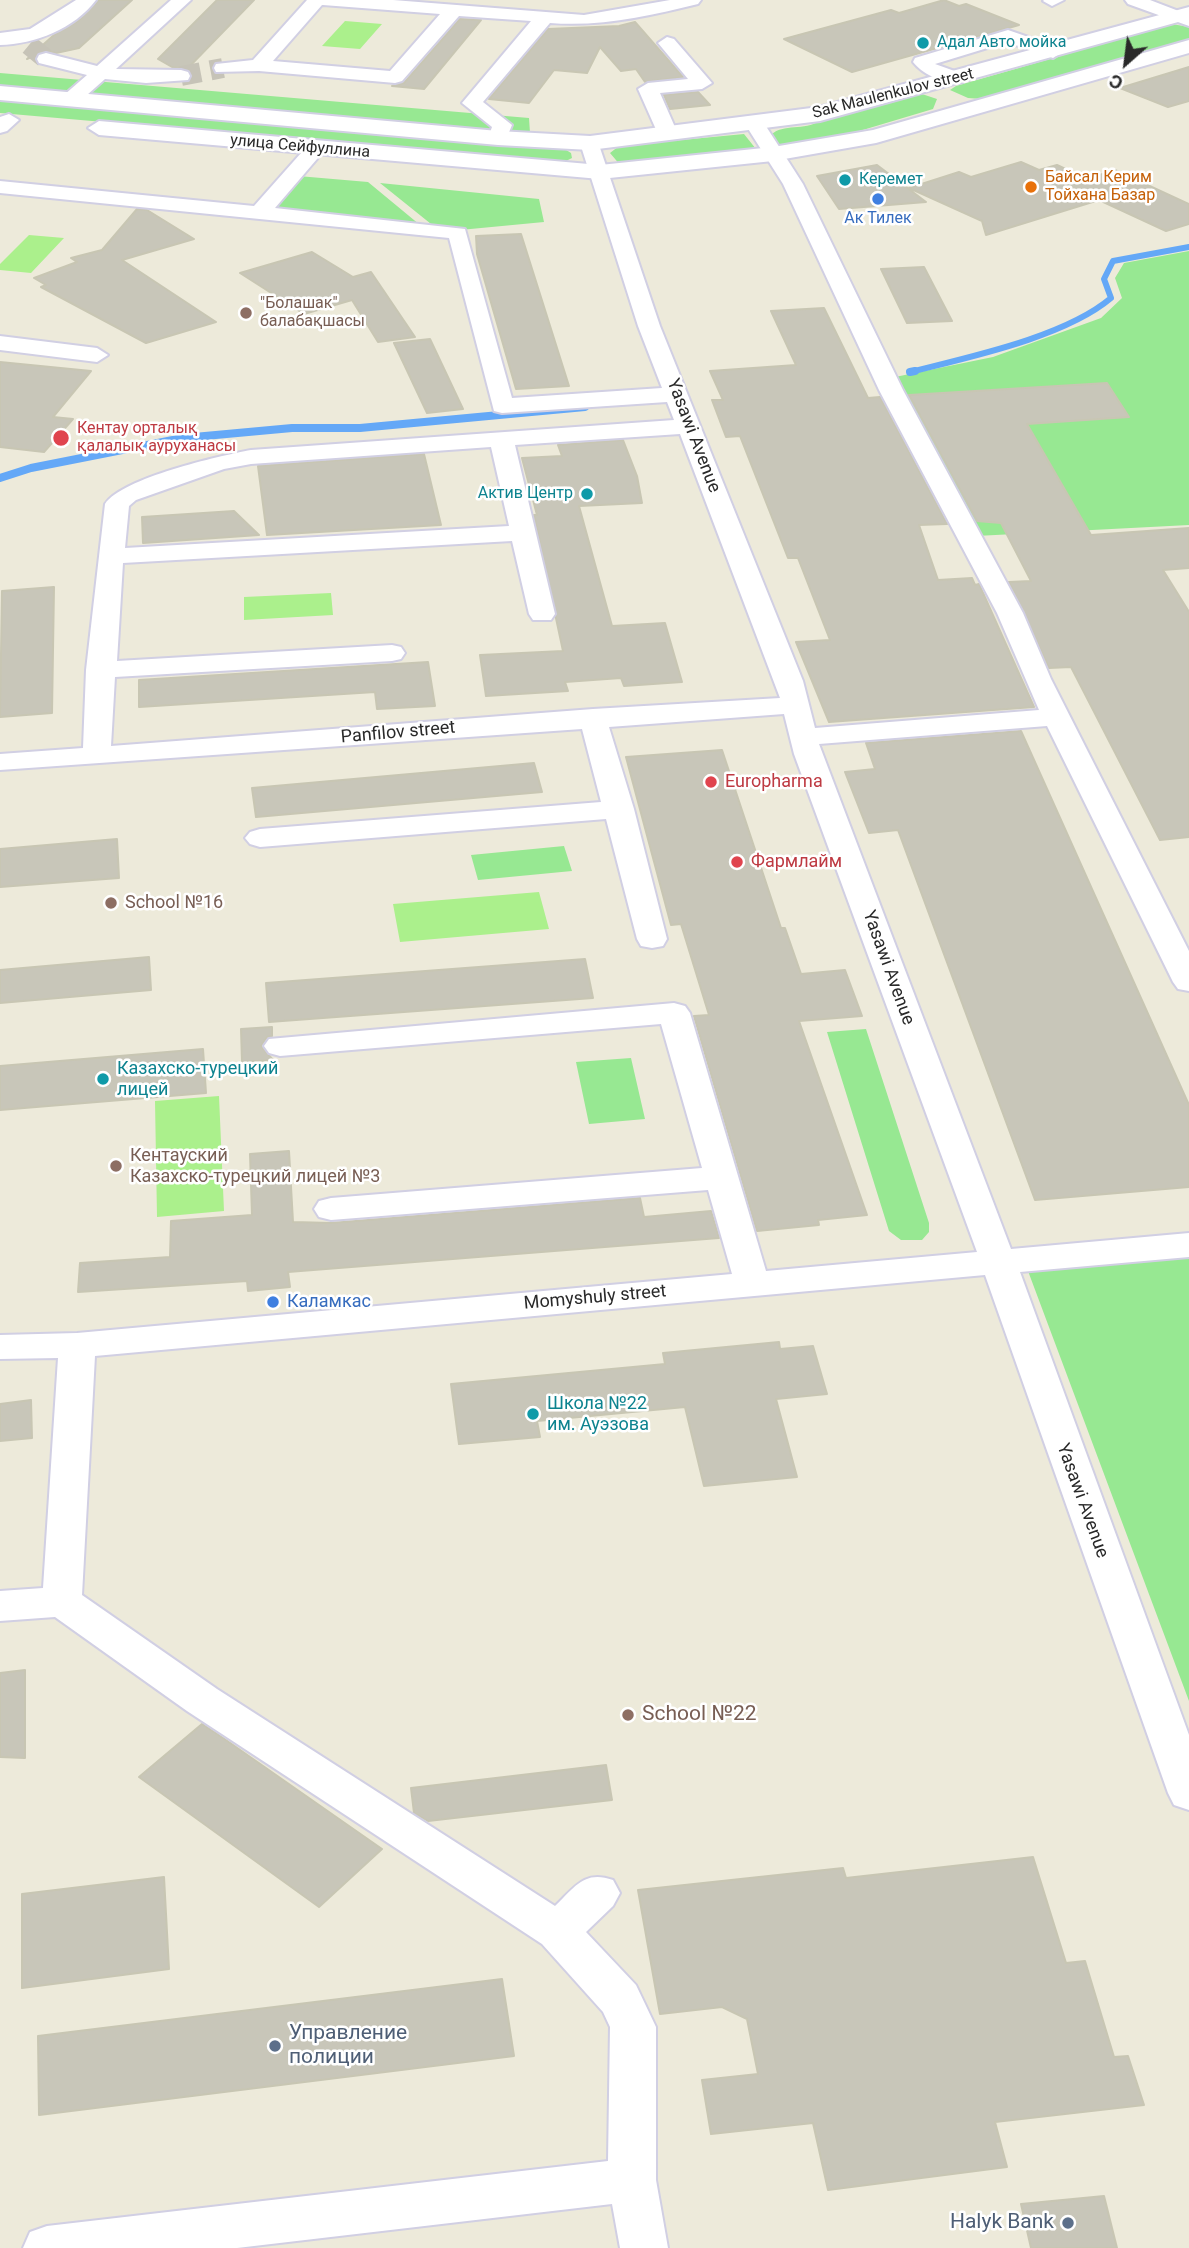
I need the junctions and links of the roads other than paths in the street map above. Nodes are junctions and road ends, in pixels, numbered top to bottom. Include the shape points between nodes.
1 (87, 0) edge
2 (182, 0) edge
3 (317, 0) edge
4 (323, 0) edge
5 (692, 0) edge
6 (1134, 0) edge
7 (454, 10) junction
8 (1185, 17) edge
9 (544, 18) junction
10 (0, 39) edge
11 (667, 43) dead end
12 (1189, 46) edge
13 (1053, 52) junction
14 (46, 59) tunnel mouth
15 (259, 65) junction
16 (223, 68) tunnel mouth
17 (100, 74) junction
18 (181, 76) tunnel mouth
19 (956, 78) junction
20 (923, 87) junction
21 (0, 93) edge
22 (71, 99) junction
23 (944, 116) junction
24 (3, 122) edge
25 (36, 122) dead end
26 (755, 124) junction
27 (77, 126) dead end
28 (668, 134) junction
29 (498, 138) junction
30 (590, 143) junction
31 (316, 148) junction
32 (774, 154) junction
33 (600, 172) junction
34 (0, 187) edge
35 (259, 214) junction
36 (0, 343) edge
37 (97, 355) dead end
38 (678, 394) junction
39 (689, 426) junction
40 (502, 441) junction
41 (521, 533) junction
42 (111, 556) junction
43 (542, 614) dead end
44 (392, 653) dead end
45 (100, 670) junction
46 (795, 705) junction
47 (593, 717) junction
48 (1057, 717) junction
49 (805, 737) junction
50 (96, 755) junction
51 (0, 762) edge
52 (620, 809) junction
53 (260, 838) dead end
54 (652, 939) dead end
55 (1189, 982) edge
56 (280, 1046) dead end
57 (720, 1178) junction
58 (331, 1209) dead end
59 (1189, 1245) edge
60 (998, 1261) junction
61 (752, 1283) junction
62 (77, 1345) junction
63 (0, 1347) edge
64 (62, 1601) junction
65 (0, 1606) edge
66 (1189, 1793) edge
67 (597, 1894) dead end
68 (558, 1931) junction
69 (632, 2180) junction
70 (47, 2248) edge
71 (644, 2248) edge

1 - 10 street via 29,41
2 - 17 street
3 - 15 street
4 - 7 street
5 - 9 street via 584,20
6 - 8 street
7 - 9 street
7 - 15 street via 395,78
8 - 13 main road, Sak Maulenkulov street
9 - 29 street via 472,103 502,125
11 - 28 street via 702,83 648,89
12 - 23 main road, Sak Maulenkulov street
13 - 19 main road, Sak Maulenkulov street
13 - 19 street via 1008,36 922,62
14 - 17 street
15 - 16 street
17 - 18 street via 156,79
17 - 22 street
19 - 20 main road, Sak Maulenkulov street
20 - 23 street via 954,101 953,109
20 - 26 main road, Sak Maulenkulov street via 820,114
21 - 22 main road, улица Сейфуллина
22 - 29 main road, улица Сейфуллина
23 - 32 main road, Sak Maulenkulov street via 876,136
24 - 25 main road
26 - 28 main road, Sak Maulenkulov street
26 - 32 street
27 - 31 main road, улица Сейфуллина
28 - 30 main road, Sak Maulenkulov street
29 - 30 main road, улица Сейфуллина
30 - 33 street, Yasawi Avenue
31 - 33 main road, улица Сейфуллина
31 - 35 street
32 - 33 main road, Sak Maulenkulov street
32 - 48 street via 793,184 891,390 1010,613
33 - 38 street, Yasawi Avenue via 649,327
34 - 35 street
35 - 38 street via 458,233 502,406
36 - 37 street
38 - 39 street, Yasawi Avenue
39 - 40 street
39 - 46 street, Yasawi Avenue
40 - 41 street
40 - 42 street via 251,457 219,463 127,495 117,504
41 - 42 street
41 - 43 street
42 - 45 street
44 - 45 street
45 - 50 street
46 - 47 street, Panfilov street
46 - 49 street, Yasawi Avenue
47 - 50 street, Panfilov street
47 - 52 street
48 - 49 street
48 - 55 street
49 - 60 street, Yasawi Avenue
50 - 51 street, Panfilov street
52 - 53 street
52 - 54 street
56 - 57 street via 674,1013
57 - 58 street
57 - 61 street
59 - 60 street, Momyshuly street
60 - 61 street, Momyshuly street
60 - 66 street, Yasawi Avenue
61 - 62 street, Momyshuly street
62 - 63 street, Momyshuly street
62 - 64 street
64 - 65 street
64 - 68 street via 202,1700
67 - 68 street
68 - 69 street via 620,1998 633,2027
69 - 70 street
69 - 71 street

